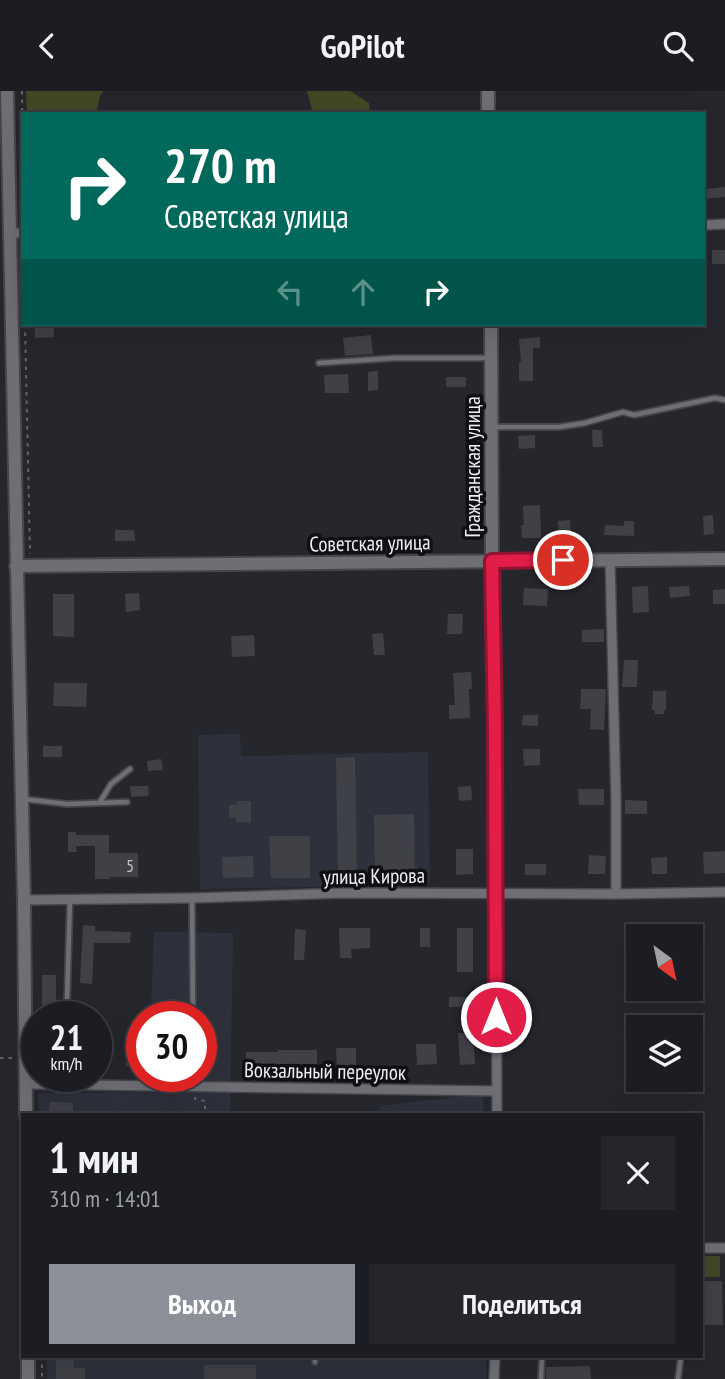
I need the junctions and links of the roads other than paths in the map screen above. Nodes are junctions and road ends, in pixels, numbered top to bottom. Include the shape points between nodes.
1 (7, 91) edge
2 (488, 91) edge
3 (488, 112) edge
4 (725, 224) edge
5 (705, 225) edge
6 (16, 233) edge
7 (491, 326) edge
8 (491, 358) junction
9 (319, 363) dead end
10 (725, 400) edge
11 (491, 427) junction
12 (725, 559) edge
13 (610, 560) junction
14 (492, 561) junction
15 (16, 566) junction
16 (130, 769) dead end
17 (22, 799) junction
18 (127, 802) dead end
19 (100, 803) junction
20 (725, 892) edge
21 (495, 893) junction
22 (616, 894) junction
23 (192, 898) junction
24 (24, 899) junction
25 (70, 899) junction
26 (26, 1001) edge
27 (67, 1001) dead end
28 (193, 1001) edge
29 (217, 1082) edge
30 (497, 1091) junction
31 (27, 1092) edge
32 (26, 1113) edge
33 (497, 1113) edge
34 (703, 1248) edge
35 (725, 1248) edge
36 (28, 1358) edge
37 (495, 1358) edge
38 (542, 1358) edge
39 (681, 1358) edge
40 (28, 1379) edge
41 (494, 1379) edge
42 (541, 1379) edge
43 (678, 1379) edge

1 - 6 street
2 - 3 street
4 - 5 street
6 - 15 street
7 - 8 street, Гражданская улица
8 - 9 lane
8 - 11 street, Гражданская улица
10 - 11 lane via 715,398 634,415 623,412 559,427
11 - 14 street, Гражданская улица
12 - 13 street, Советская улица
13 - 14 street, Советская улица
13 - 22 street
14 - 15 street, Советская улица
14 - 21 street, Гражданская улица
15 - 17 street
16 - 19 lane via 111,784
17 - 19 lane
17 - 24 street
18 - 19 lane
20 - 22 street, улица Кирова
21 - 22 street, улица Кирова
21 - 23 street, улица Кирова
21 - 30 street, Гражданская улица
23 - 25 street, улица Кирова
23 - 28 lane
24 - 25 street, улица Кирова
24 - 26 street
25 - 27 lane
29 - 30 street, Вокзальный переулок
30 - 33 street, Гражданская улица
31 - 32 street
34 - 35 street
36 - 40 street
37 - 41 street
38 - 42 lane
39 - 43 lane

